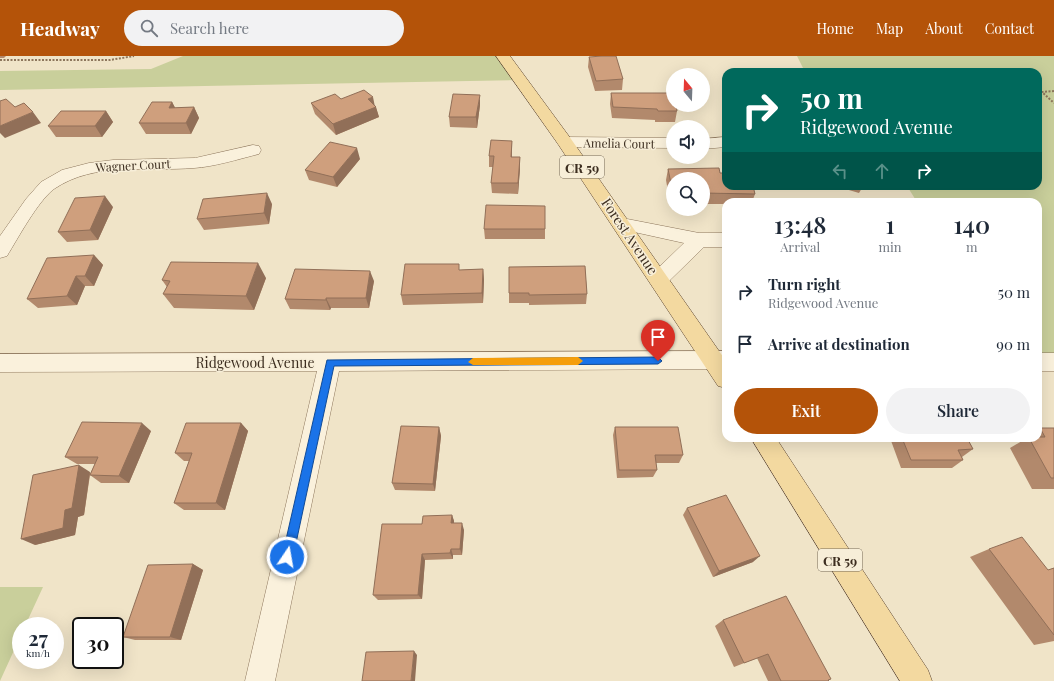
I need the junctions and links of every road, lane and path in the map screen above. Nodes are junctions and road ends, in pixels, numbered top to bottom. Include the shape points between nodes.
1 (134, 56) edge
2 (503, 56) edge
3 (0, 60) edge
4 (1054, 92) edge
5 (1054, 103) edge
6 (565, 142) junction
7 (722, 142) edge
8 (666, 143) edge
9 (710, 143) edge
10 (253, 150) dead end
11 (622, 224) junction
12 (699, 240) junction
13 (722, 240) edge
14 (0, 251) edge
15 (659, 279) junction
16 (720, 360) edge
17 (330, 362) junction
18 (1042, 362) edge
19 (1054, 362) edge
20 (0, 363) edge
21 (766, 442) edge
22 (260, 681) edge
23 (917, 681) edge

1 - 3 path via 110,60
2 - 6 main road, Forest Avenue / CR 59
4 - 5 path via 1042,92
6 - 8 street, Amelia Court
6 - 11 main road, Forest Avenue / CR 59
7 - 9 street
10 - 14 street, Wagner Court via 195,163 113,164 68,174 47,186 32,203
11 - 12 street
11 - 15 main road, Forest Avenue / CR 59
12 - 13 street
12 - 15 street
15 - 16 main road, Forest Avenue / CR 59
16 - 17 street, Ridgewood Avenue
17 - 20 street, Ridgewood Avenue
17 - 22 street
18 - 19 street
21 - 23 main road, CR 59

